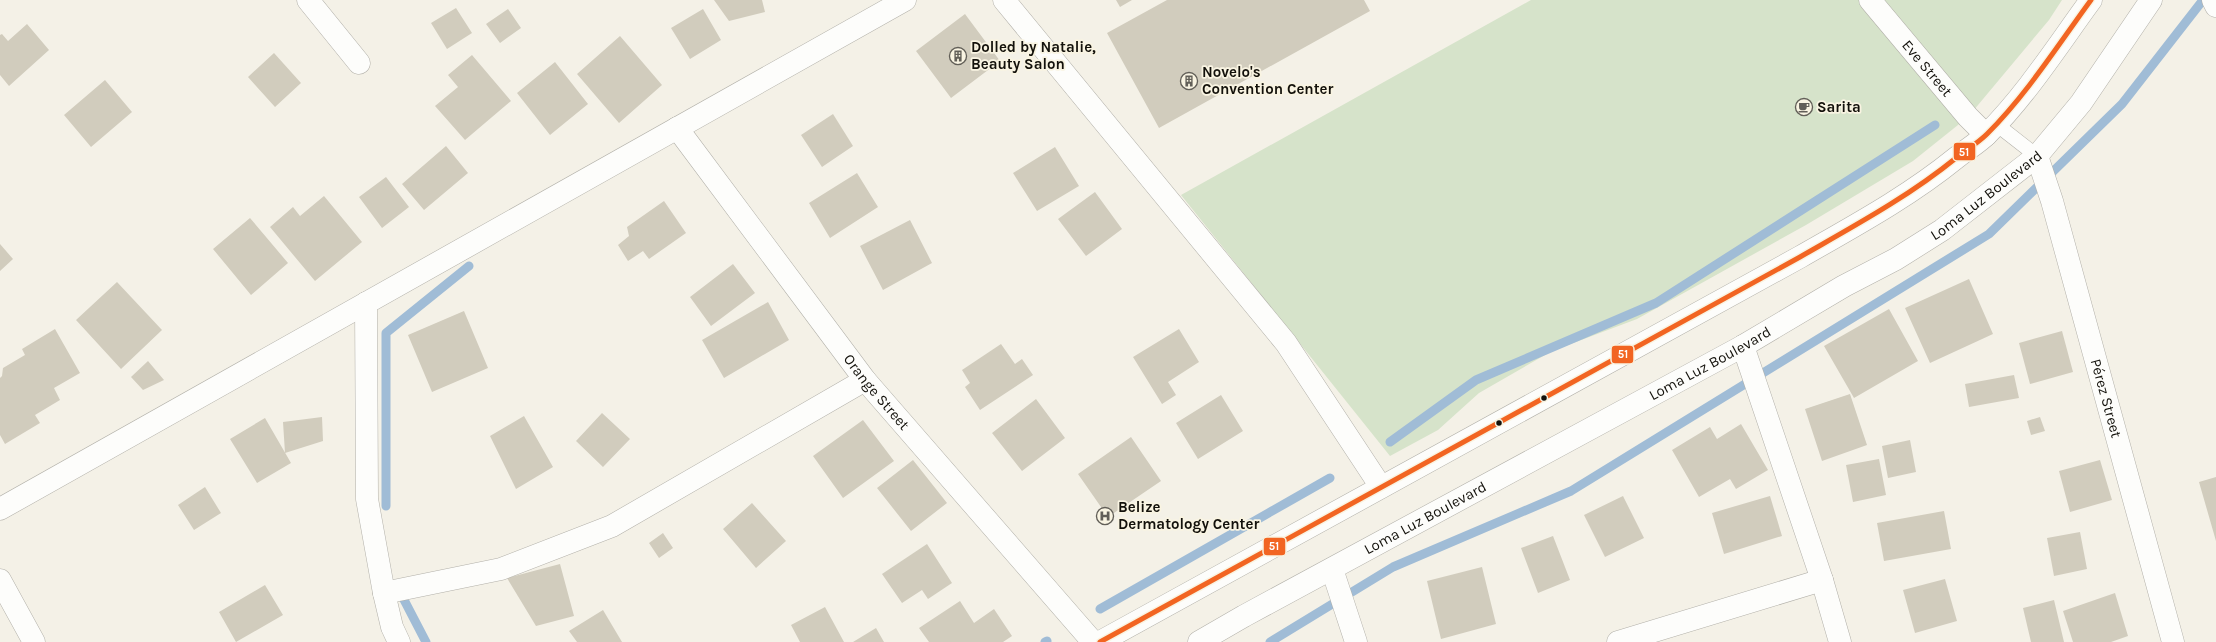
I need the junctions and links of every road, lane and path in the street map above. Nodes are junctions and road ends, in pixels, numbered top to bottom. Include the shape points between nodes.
1 (308, 0) edge
2 (905, 0) edge
3 (1004, 0) edge
4 (1870, 0) edge
5 (2091, 0) edge
6 (2151, 0) edge
7 (2213, 0) edge
8 (2216, 6) edge
9 (359, 63) dead end
10 (677, 128) junction
11 (1991, 130) junction
12 (2037, 156) junction
13 (366, 303) junction
14 (1743, 346) junction
15 (865, 380) junction
16 (1381, 487) junction
17 (0, 509) edge
18 (1332, 569) junction
19 (0, 580) edge
20 (1822, 580) junction
21 (384, 593) junction
22 (34, 642) edge
23 (399, 642) edge
24 (1093, 642) edge
25 (1100, 642) edge
26 (1199, 642) edge
27 (1356, 642) edge
28 (1618, 642) edge
29 (1840, 642) edge
30 (2173, 642) edge

1 - 9 main road
2 - 10 main road
3 - 16 main road via 1286,343
4 - 11 main road, Eve Street via 1968,117
5 - 11 main road via 2036,76
6 - 12 main road, Loma Luz Boulevard via 2081,103
7 - 8 main road
10 - 13 main road
10 - 15 main road, Orange Street
11 - 12 lane
11 - 16 main road via 1931,178 1873,215
12 - 14 main road, Loma Luz Boulevard via 1942,230
12 - 30 main road, Pérez Street via 2052,201
13 - 17 main road
13 - 21 main road via 367,499
14 - 18 main road, Loma Luz Boulevard
14 - 20 main road
15 - 21 main road via 612,526 501,569
15 - 24 main road, Orange Street
16 - 25 main road
18 - 26 main road, Loma Luz Boulevard
18 - 27 main road
19 - 22 main road
20 - 28 main road
20 - 29 main road
21 - 23 main road via 392,627

